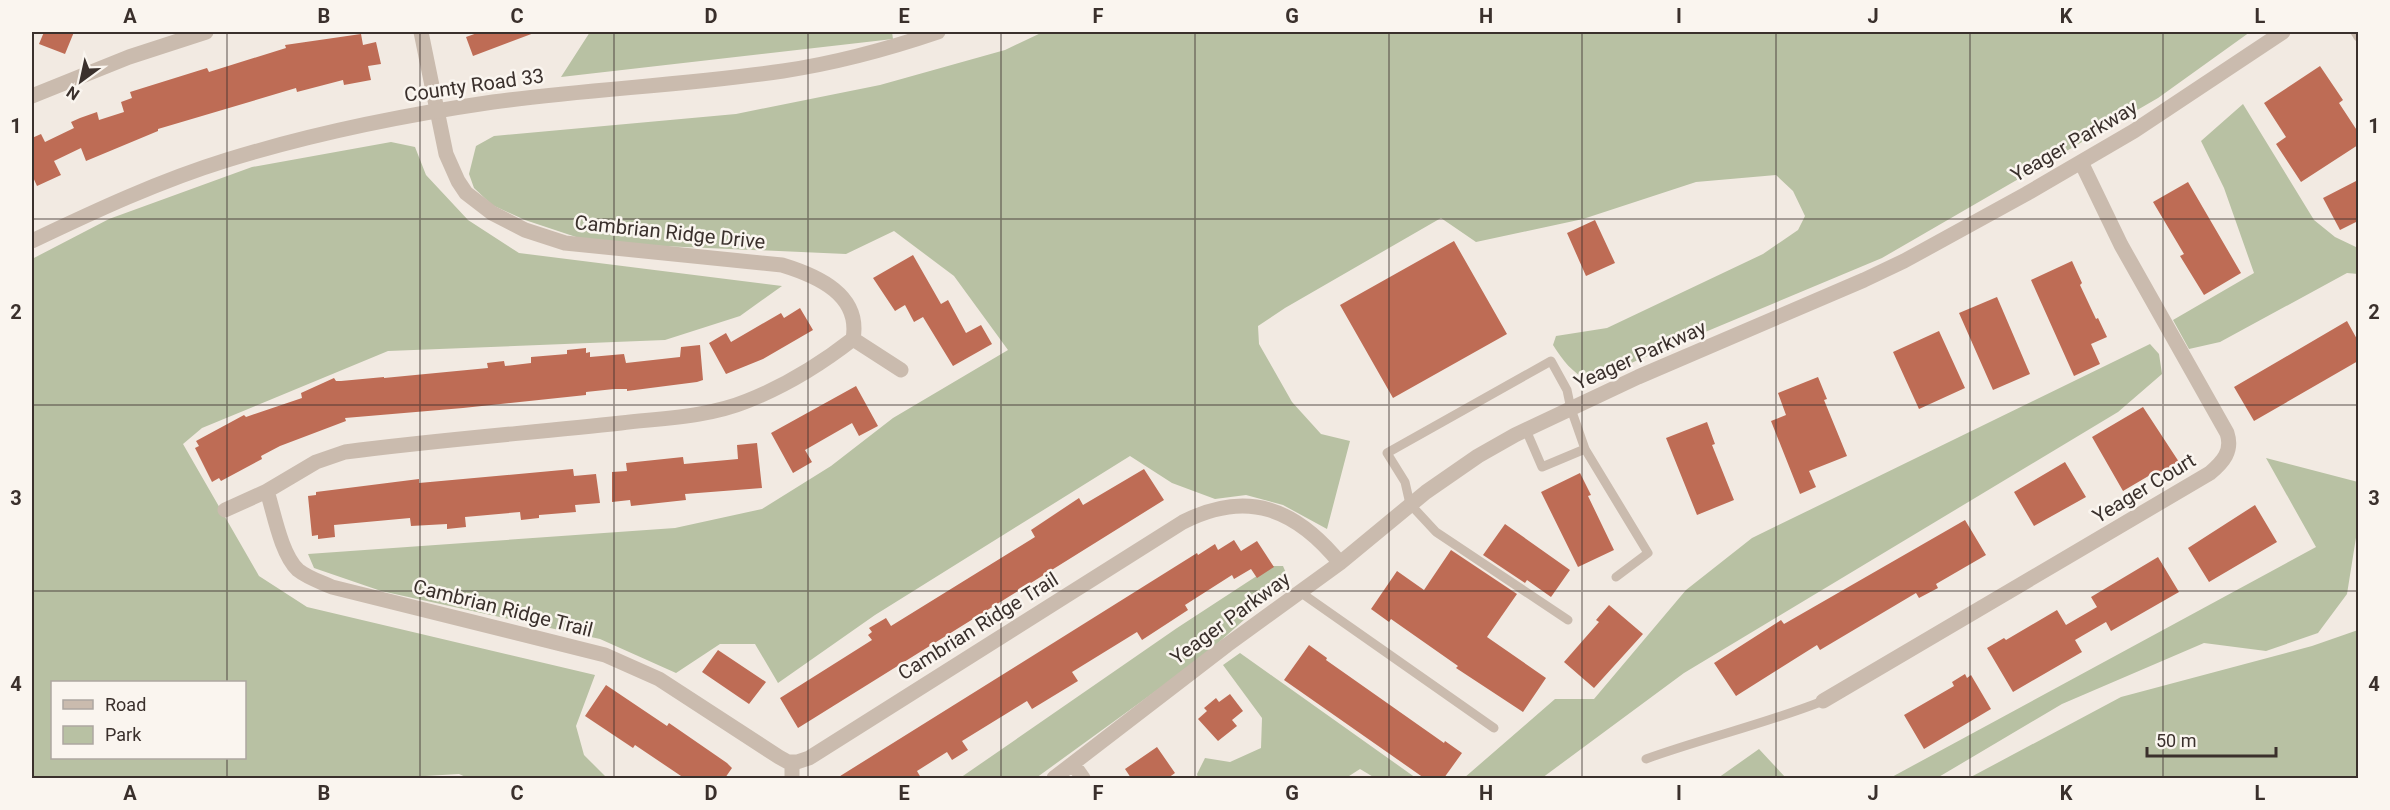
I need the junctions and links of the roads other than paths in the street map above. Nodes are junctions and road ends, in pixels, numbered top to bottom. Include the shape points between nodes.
1 (207, 32) edge
2 (421, 32) edge
3 (938, 32) edge
4 (2283, 32) edge
5 (2355, 32) edge
6 (2358, 37) edge
7 (32, 96) edge
8 (437, 112) junction
9 (2081, 162) junction
10 (32, 241) edge
11 (853, 339) junction
12 (901, 370) dead end
13 (1571, 409) junction
14 (1526, 430) junction
15 (1586, 448) junction
16 (267, 490) junction
17 (1410, 504) junction
18 (225, 510) dead end
19 (1340, 562) junction
20 (1616, 577) dead end
21 (1300, 592) junction
22 (1568, 620) dead end
23 (1823, 701) joint
24 (1494, 728) dead end
25 (1646, 759) dead end
26 (792, 762) junction
27 (1073, 764) junction
28 (792, 778) edge
29 (1054, 778) edge
30 (1083, 778) edge

1 - 7 street via 129,57
2 - 8 street, Cambrian Ridge Drive
3 - 8 street, County Road 33 via 862,55 783,71
4 - 9 street, Yeager Parkway via 2176,105
5 - 6 lane
8 - 10 street, County Road 33 via 312,136 227,160 143,190
8 - 11 street, Cambrian Ridge Drive via 446,154 458,181 479,204 505,220 564,243 798,270 824,283 847,303 855,319
9 - 13 street, Yeager Parkway via 1864,280
9 - 23 street, Yeager Court via 2121,245 2227,433 2229,450 2210,473
11 - 12 street
11 - 16 street via 834,355 774,389 727,408 345,452 316,462
13 - 14 street, Yeager Parkway
13 - 15 lane
13 - 17 lane via 1568,390 1551,361 1387,453 1405,482
14 - 15 lane via 1542,467
14 - 17 street, Yeager Parkway via 1478,456
15 - 20 lane via 1648,553
16 - 18 street
16 - 26 street, Cambrian Ridge Trail via 286,550 304,574 332,587 613,658 659,679
17 - 19 street, Yeager Parkway
17 - 22 lane via 1436,532
19 - 21 street, Yeager Parkway
19 - 26 street, Cambrian Ridge Trail via 1311,531 1268,508 1230,506 1208,511 1183,522 809,758
21 - 24 lane
21 - 27 street, Yeager Parkway
23 - 25 lane
26 - 28 street
27 - 29 street, Yeager Parkway
27 - 30 street

